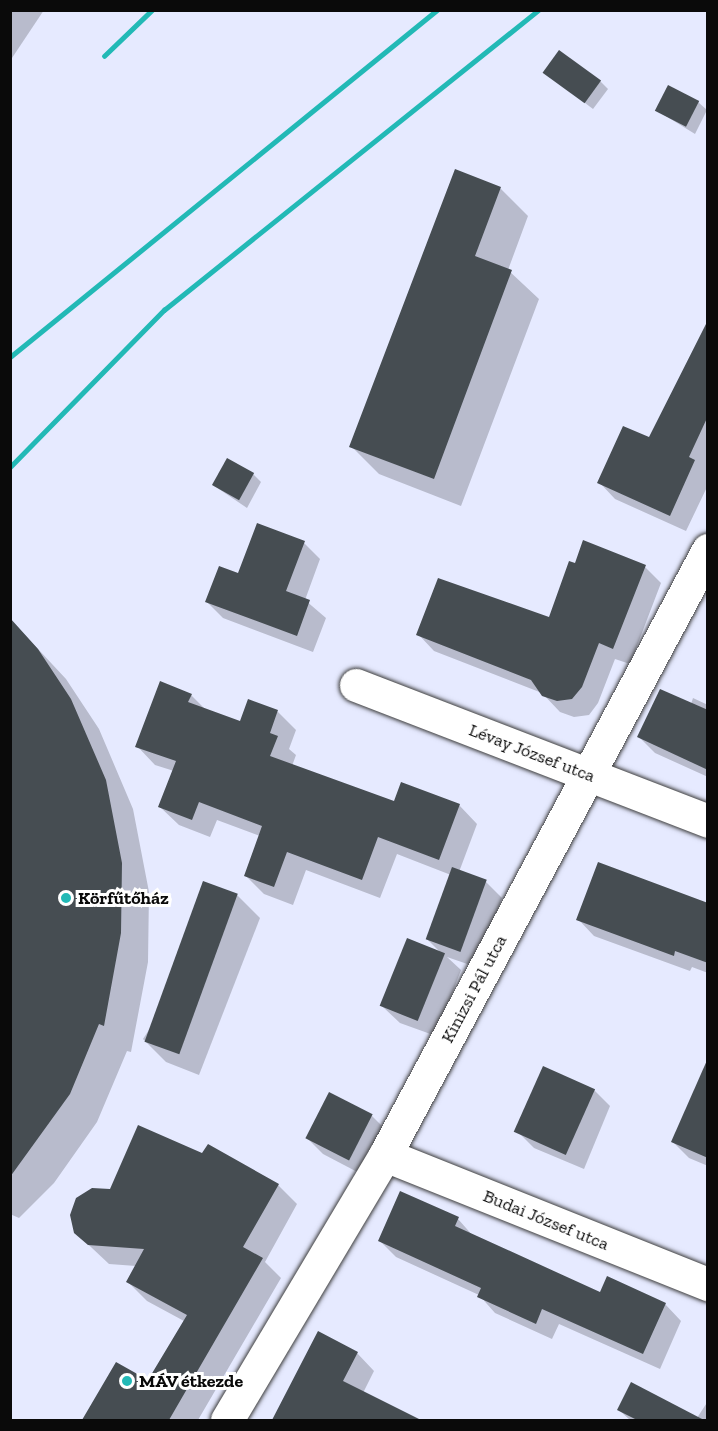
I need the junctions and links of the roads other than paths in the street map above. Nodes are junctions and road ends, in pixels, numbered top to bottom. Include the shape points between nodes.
1 (708, 550) edge
2 (356, 685) dead end
3 (588, 775) junction
4 (708, 821) edge
5 (386, 1155) junction
6 (708, 1284) edge
7 (227, 1420) edge

1 - 3 street, Kinizsi Pál utca
2 - 3 street, Lévay József utca
3 - 4 street, Lévay József utca
3 - 5 street, Kinizsi Pál utca
5 - 6 street, Budai József utca
5 - 7 street, Kinizsi Pál utca

